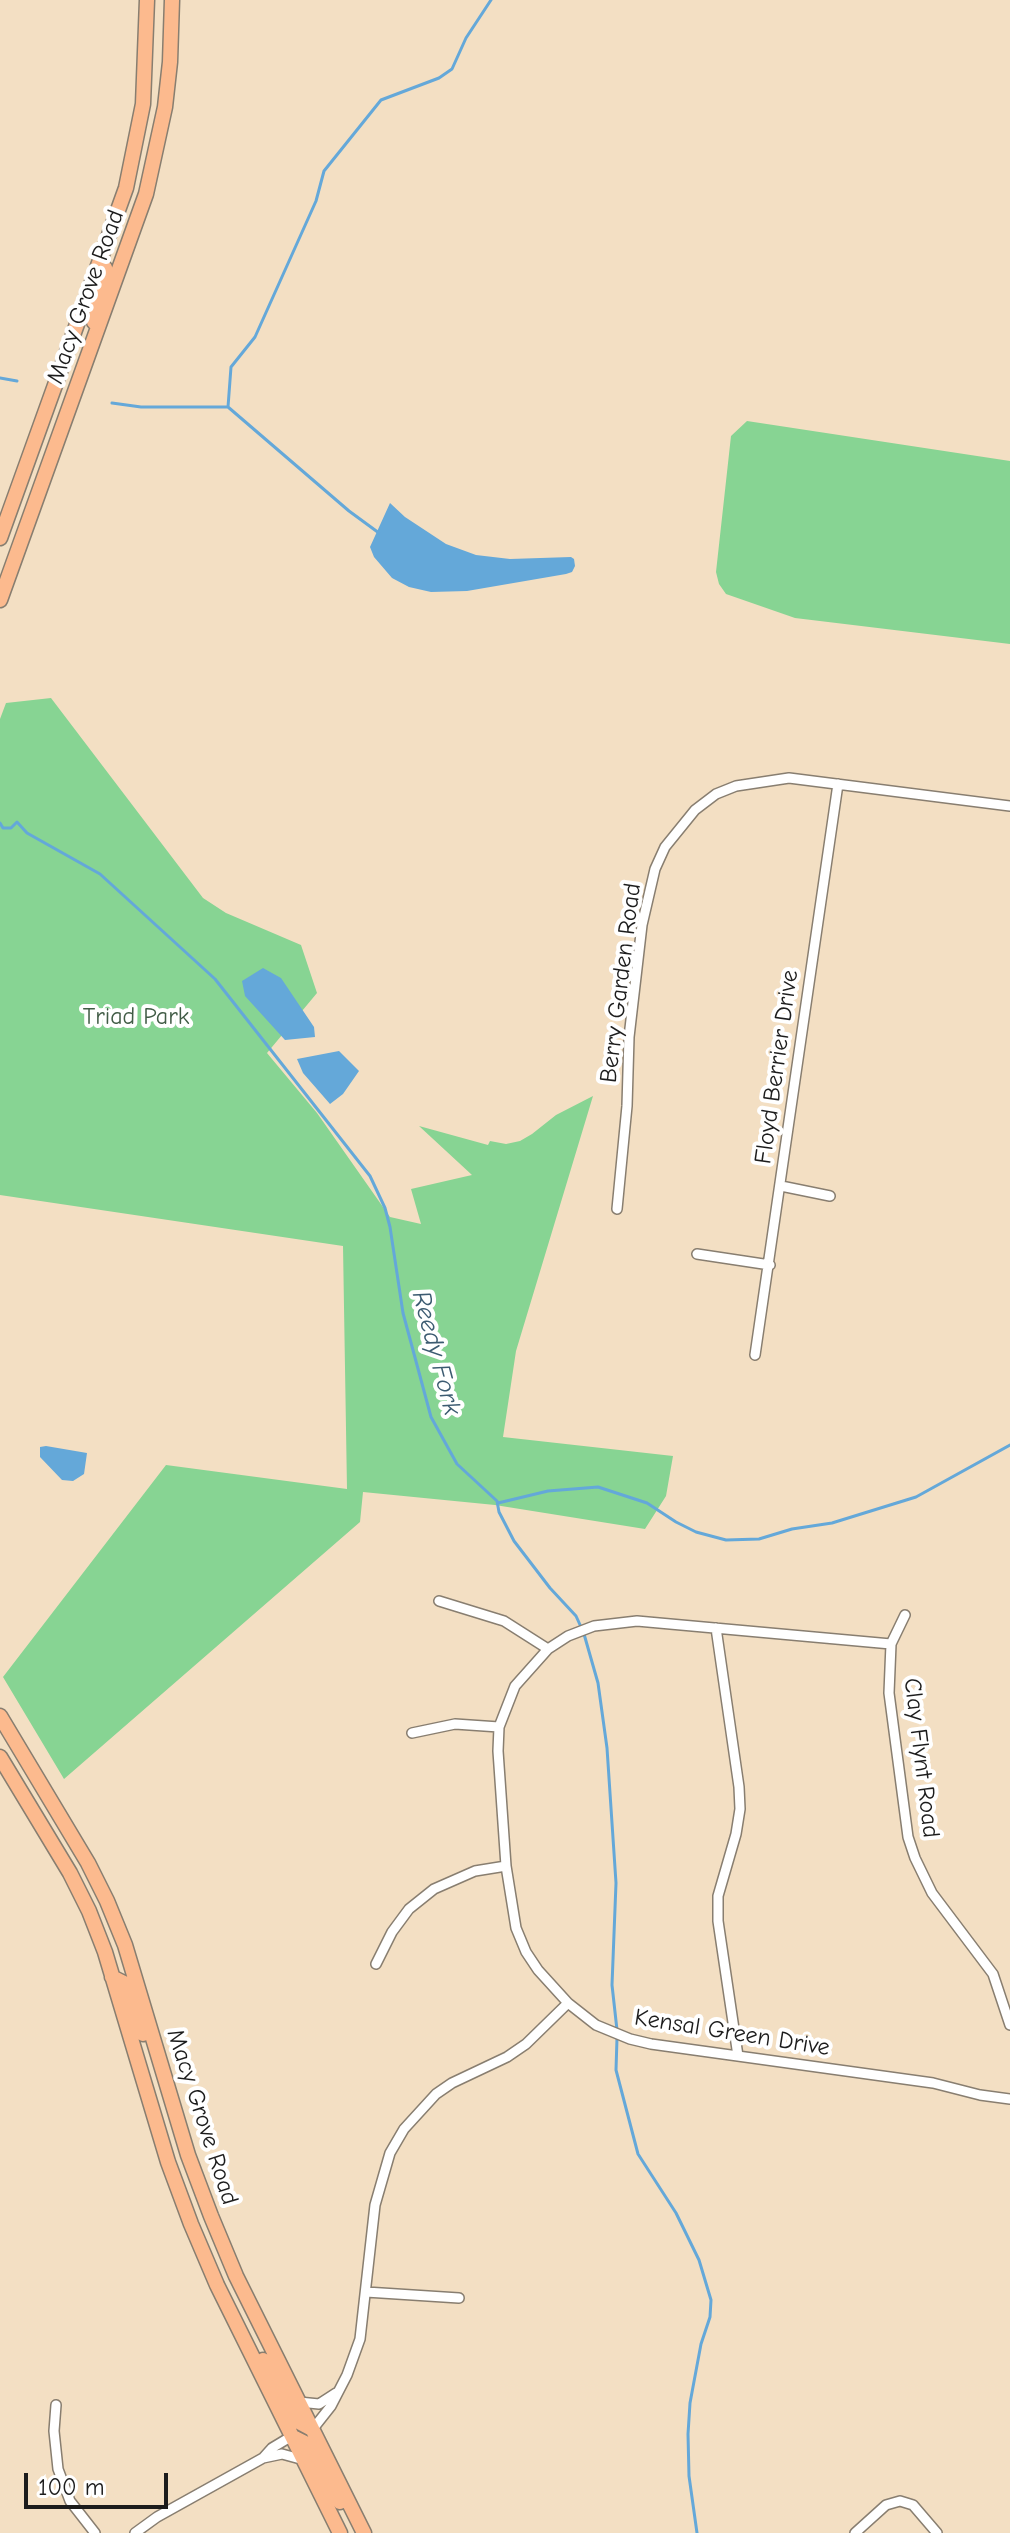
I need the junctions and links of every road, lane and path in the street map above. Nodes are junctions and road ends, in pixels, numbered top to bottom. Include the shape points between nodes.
1 (147, 0) edge
2 (172, 0) edge
3 (100, 264) junction
4 (85, 366) junction
5 (0, 538) edge
6 (0, 600) edge
7 (838, 784) junction
8 (1010, 806) edge
9 (781, 1186) junction
10 (830, 1196) dead end
11 (617, 1209) dead end
12 (697, 1254) dead end
13 (770, 1265) junction
14 (755, 1355) dead end
15 (439, 1601) dead end
16 (905, 1615) dead end
17 (716, 1628) junction
18 (891, 1644) junction
19 (548, 1649) junction
20 (0, 1716) edge
21 (499, 1727) junction
22 (412, 1733) dead end
23 (0, 1757) edge
24 (506, 1866) junction
25 (376, 1964) dead end
26 (112, 1977) junction
27 (568, 2003) junction
28 (1010, 2025) edge
29 (738, 2056) junction
30 (170, 2097) junction
31 (1010, 2099) edge
32 (366, 2292) junction
33 (459, 2298) dead end
34 (224, 2299) junction
35 (338, 2391) junction
36 (299, 2402) junction
37 (56, 2405) dead end
38 (312, 2430) junction
39 (292, 2436) junction
40 (263, 2458) junction
41 (304, 2460) junction
42 (95, 2533) edge
43 (135, 2533) edge
44 (340, 2533) edge
45 (362, 2533) edge
46 (855, 2533) edge
47 (937, 2533) edge

1 - 3 main road, Macy Grove Road via 140,125
2 - 4 main road, Macy Grove Road via 169,73 152,172
3 - 4 main road via 107,275
3 - 5 main road, Macy Grove Road
4 - 6 main road, Macy Grove Road
7 - 8 street, Berry Garden Road
7 - 9 street, Floyd Berrier Drive
7 - 11 street, Berry Garden Road via 760,780 716,794 695,810 665,847 642,925
9 - 10 street
9 - 13 street, Floyd Berrier Drive
12 - 13 street
13 - 14 street, Floyd Berrier Drive
15 - 19 street via 504,1621
16 - 18 street, Clay Flynt Road
17 - 18 street, Kensal Green Drive
17 - 19 street, Kensal Green Drive via 617,1622 568,1636
17 - 29 street via 739,1787 740,1809 718,1896
18 - 28 street, Clay Flynt Road via 892,1728 915,1858 932,1893 993,1974
19 - 21 street, Kensal Green Drive via 515,1686
20 - 30 main road, Macy Grove Road via 107,1901
21 - 22 street via 455,1724
21 - 24 street, Kensal Green Drive
23 - 26 main road, Macy Grove Road via 80,1892
24 - 25 street via 475,1871 434,1889 409,1909
24 - 27 street, Kensal Green Drive via 526,1952
26 - 30 main road via 124,1983
26 - 34 main road, Macy Grove Road via 172,2172
27 - 29 street, Kensal Green Drive via 596,2025 630,2039
27 - 32 street via 526,2044 436,2094 404,2129 380,2179
29 - 31 street, Kensal Green Drive
30 - 36 main road, Macy Grove Road via 223,2246
32 - 33 street
32 - 35 street via 360,2339
34 - 38 main road via 297,2421
34 - 39 main road, Macy Grove Road
35 - 36 street via 319,2404
35 - 38 street
36 - 38 main road, Macy Grove Road
37 - 42 street via 58,2470 70,2501
38 - 45 main road, Macy Grove Road
39 - 40 street
39 - 41 main road, Macy Grove Road
39 - 45 main road via 310,2448
40 - 41 street via 282,2454
40 - 43 street
41 - 44 main road, Macy Grove Road
46 - 47 street via 891,2502 900,2501 913,2505

